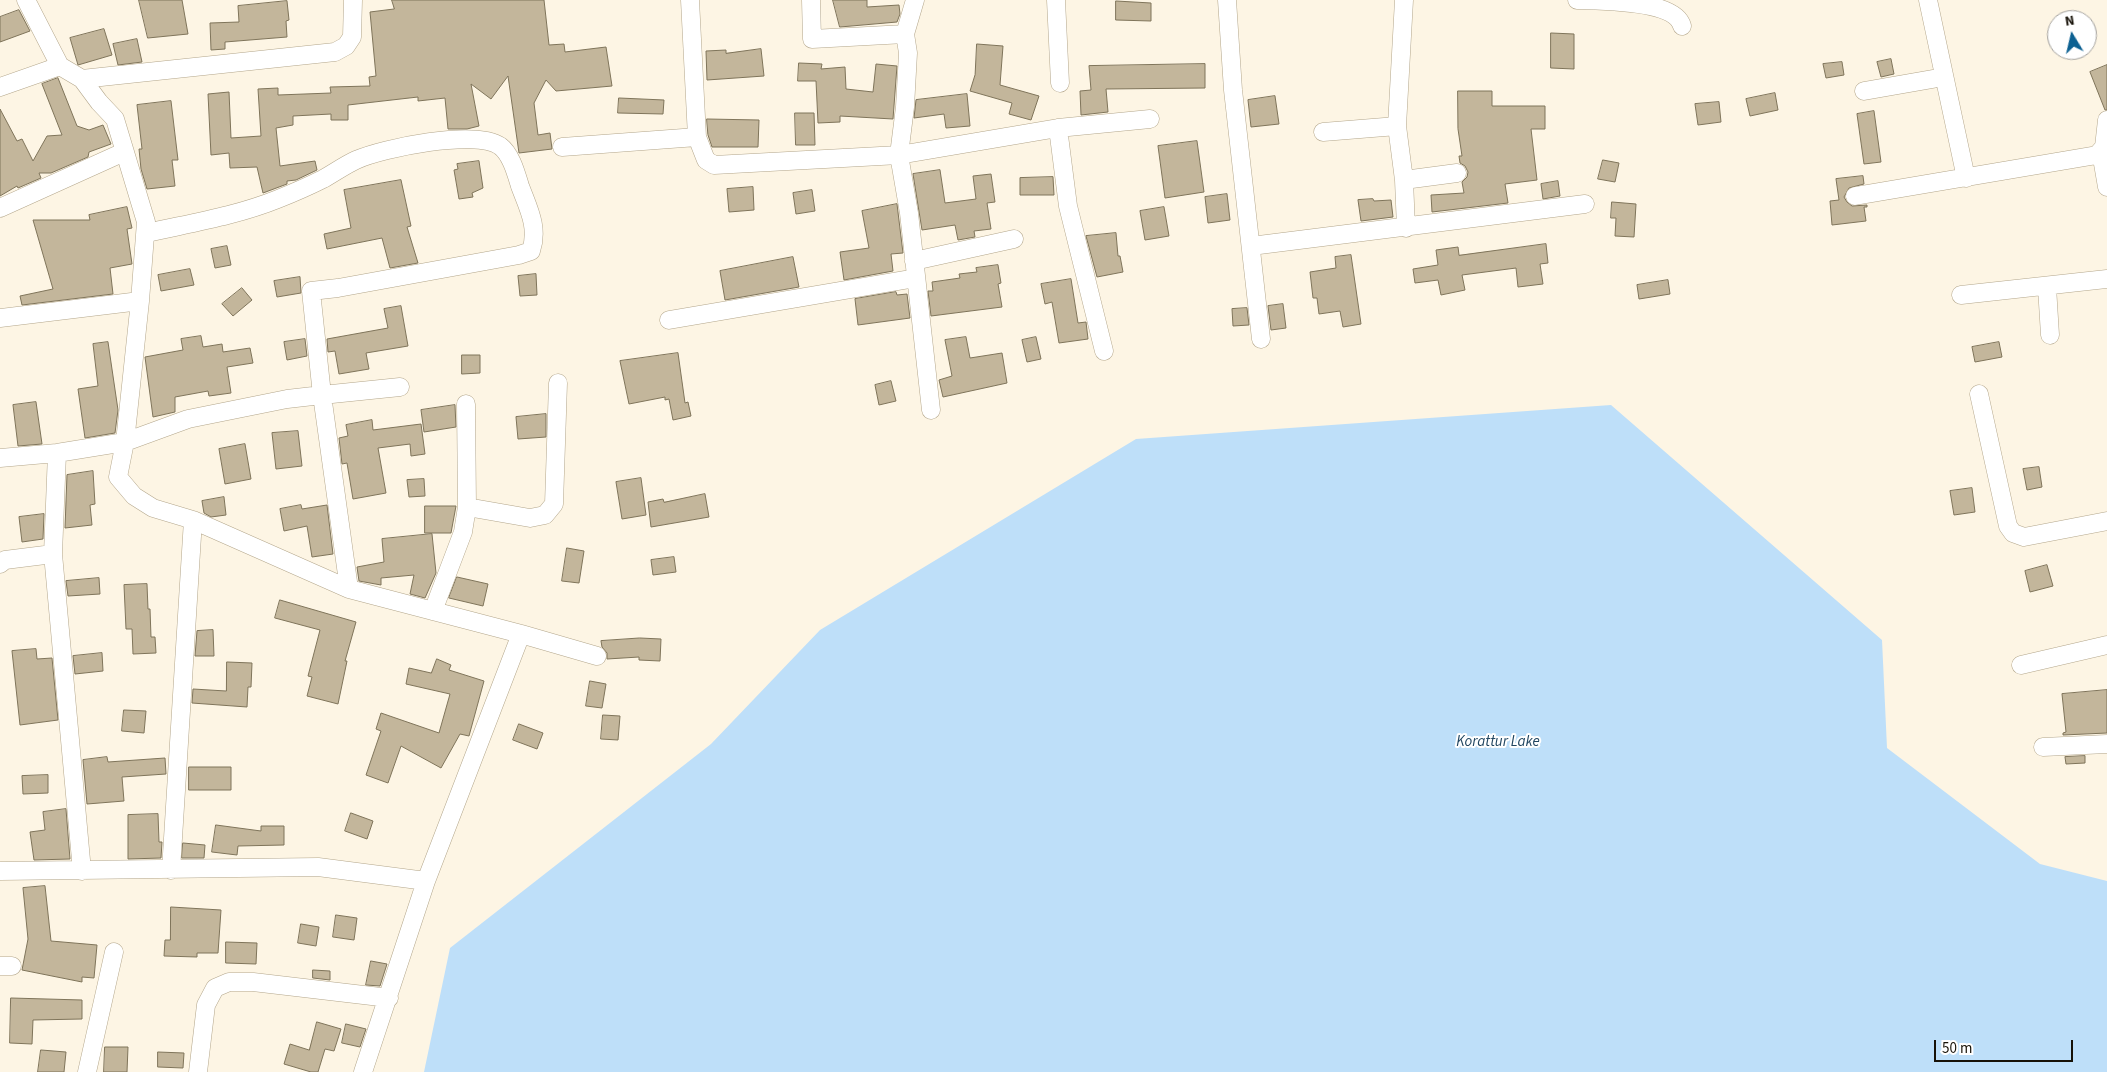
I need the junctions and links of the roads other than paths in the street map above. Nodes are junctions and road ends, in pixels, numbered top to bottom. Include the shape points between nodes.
1 (26, 0) edge
2 (353, 0) edge
3 (690, 0) edge
4 (811, 0) edge
5 (916, 0) edge
6 (1056, 0) edge
7 (1227, 0) edge
8 (1404, 0) edge
9 (1577, 0) edge
10 (1928, 0) edge
11 (1682, 26) dead end
12 (905, 34) junction
13 (60, 66) junction
14 (1944, 77) junction
15 (82, 79) junction
16 (1060, 83) dead end
17 (0, 87) edge
18 (1864, 91) dead end
19 (1150, 119) dead end
20 (2107, 120) edge
21 (1397, 126) junction
22 (1058, 128) junction
23 (1323, 132) dead end
24 (697, 137) junction
25 (562, 147) dead end
26 (124, 152) junction
27 (2101, 152) junction
28 (899, 155) junction
29 (1457, 173) dead end
30 (1966, 178) junction
31 (1404, 180) junction
32 (2107, 187) edge
33 (1856, 196) dead end
34 (1586, 204) dead end
35 (0, 208) edge
36 (1406, 228) junction
37 (147, 233) junction
38 (1014, 239) dead end
39 (1251, 246) junction
40 (915, 270) junction
41 (2107, 279) edge
42 (2047, 287) junction
43 (1961, 295) dead end
44 (140, 301) junction
45 (0, 318) edge
46 (669, 320) dead end
47 (2050, 334) dead end
48 (1260, 339) dead end
49 (1104, 351) dead end
50 (558, 383) dead end
51 (400, 387) dead end
52 (1980, 394) dead end
53 (322, 395) junction
54 (466, 404) dead end
55 (931, 410) dead end
56 (124, 442) junction
57 (57, 453) junction
58 (0, 458) edge
59 (468, 507) junction
60 (193, 520) junction
61 (2107, 521) edge
62 (53, 554) junction
63 (0, 564) edge
64 (349, 589) junction
65 (433, 611) junction
66 (521, 634) junction
67 (2107, 645) edge
68 (597, 656) dead end
69 (2021, 665) dead end
70 (2107, 744) edge
71 (2043, 747) dead end
72 (82, 870) junction
73 (171, 870) junction
74 (0, 871) edge
75 (426, 881) junction
76 (114, 952) dead end
77 (388, 998) junction
78 (87, 1072) edge
79 (198, 1072) edge
80 (363, 1072) edge

1 - 13 street
2 - 15 street via 352,36 346,46 335,52
3 - 24 street
4 - 12 street via 812,39
5 - 12 street
6 - 16 street
7 - 39 street via 1233,90
8 - 21 street
9 - 11 street via 1655,3 1675,12
10 - 14 street
12 - 28 street via 908,53 906,98
13 - 15 street
13 - 17 street
14 - 18 street
14 - 30 street
15 - 26 street via 115,119
19 - 22 street
20 - 27 street
21 - 23 street
21 - 31 street
22 - 28 street
22 - 49 street via 1068,206
24 - 25 street
24 - 28 street via 706,160 714,165
26 - 35 street
26 - 37 street
27 - 30 street via 2090,157
27 - 32 street
28 - 40 street via 910,213
29 - 31 street
30 - 33 street
31 - 36 street
34 - 36 street
36 - 39 street
37 - 44 street
37 - 53 street via 229,215 277,199 356,160 383,151 427,142 476,138 501,147 512,163 534,226 531,251 491,261 311,291
38 - 40 street
39 - 48 street
40 - 46 street
40 - 55 street
41 - 42 street
42 - 43 street
42 - 47 street
44 - 45 street
44 - 56 street
50 - 59 street via 554,504 545,516 530,518
51 - 53 street
52 - 61 street via 2008,526 2013,533 2024,537
53 - 56 street via 188,420
53 - 64 street
54 - 59 street
56 - 57 street
56 - 60 street via 118,477 134,496 153,508
57 - 58 street
57 - 62 street
59 - 65 street via 464,532
60 - 64 street
60 - 73 street
62 - 63 street via 5,560
62 - 72 street
64 - 65 street
65 - 66 street
66 - 68 street
66 - 75 street
67 - 69 street
70 - 71 street
72 - 73 street
72 - 74 street
73 - 75 street via 318,867
75 - 77 street
76 - 78 street
77 - 79 street via 229,982 215,988 206,1005
77 - 80 street

